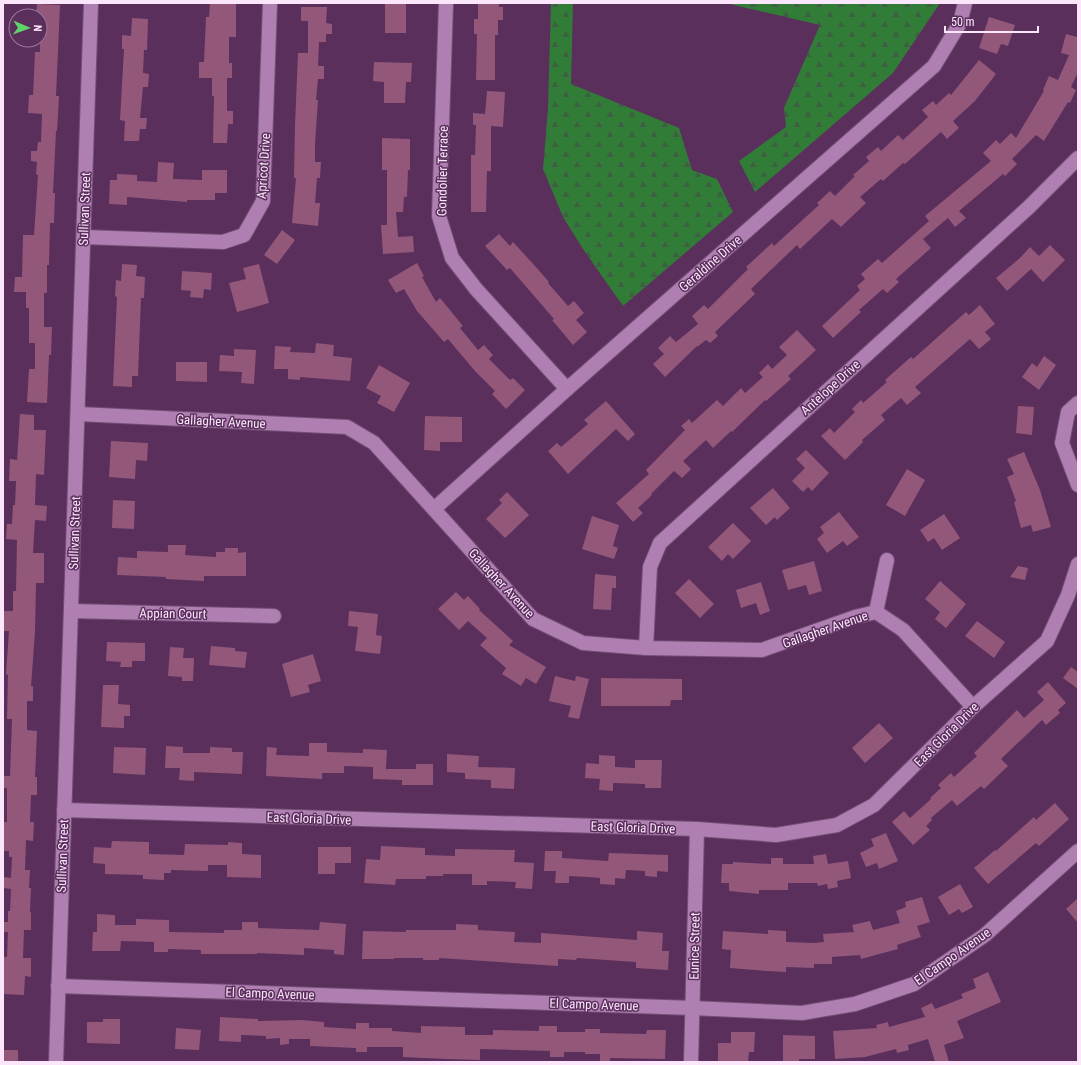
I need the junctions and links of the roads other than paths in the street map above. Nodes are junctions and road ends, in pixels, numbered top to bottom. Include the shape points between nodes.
1 (91, 3) edge
2 (270, 3) edge
3 (446, 3) edge
4 (964, 3) edge
5 (1078, 158) edge
6 (84, 238) junction
7 (567, 389) junction
8 (1078, 403) edge
9 (78, 414) junction
10 (1078, 485) edge
11 (434, 509) junction
12 (887, 560) dead end
13 (1078, 564) edge
14 (71, 611) junction
15 (876, 612) junction
16 (274, 616) dead end
17 (646, 648) junction
18 (973, 707) junction
19 (64, 810) junction
20 (697, 829) junction
21 (1078, 851) edge
22 (58, 986) junction
23 (692, 1008) junction
24 (56, 1062) edge
25 (690, 1062) edge

1 - 6 street, Sullivan Street
2 - 6 street, Apricot Drive via 263,201 244,235 223,242
3 - 7 street, Gondolier Terrace via 439,216 449,251 476,289
4 - 7 street, Geraldine Drive via 960,23 934,66
5 - 17 street, Antelope Drive via 1029,207 660,543 650,568
6 - 9 street, Sullivan Street
7 - 11 street, Geraldine Drive
8 - 10 street via 1068,412 1062,443
9 - 11 street, Gallagher Avenue via 347,427 374,443
9 - 14 street, Sullivan Street
11 - 17 street, Gallagher Avenue via 533,619 583,643
12 - 15 street
13 - 18 street, East Gloria Drive via 1068,595 1047,641
14 - 16 street, Appian Court
14 - 19 street, Sullivan Street
15 - 17 street, Gallagher Avenue via 762,650
15 - 18 street, Gallagher Avenue via 903,630
18 - 20 street, East Gloria Drive via 874,805 837,825 776,835
19 - 20 street, East Gloria Drive
19 - 22 street, Sullivan Street
20 - 23 street, Eunice Street
21 - 23 street, El Campo Avenue via 985,936 914,984 855,1004 802,1013
22 - 23 street, El Campo Avenue
22 - 24 street, Sullivan Street
23 - 25 street, Eunice Street

